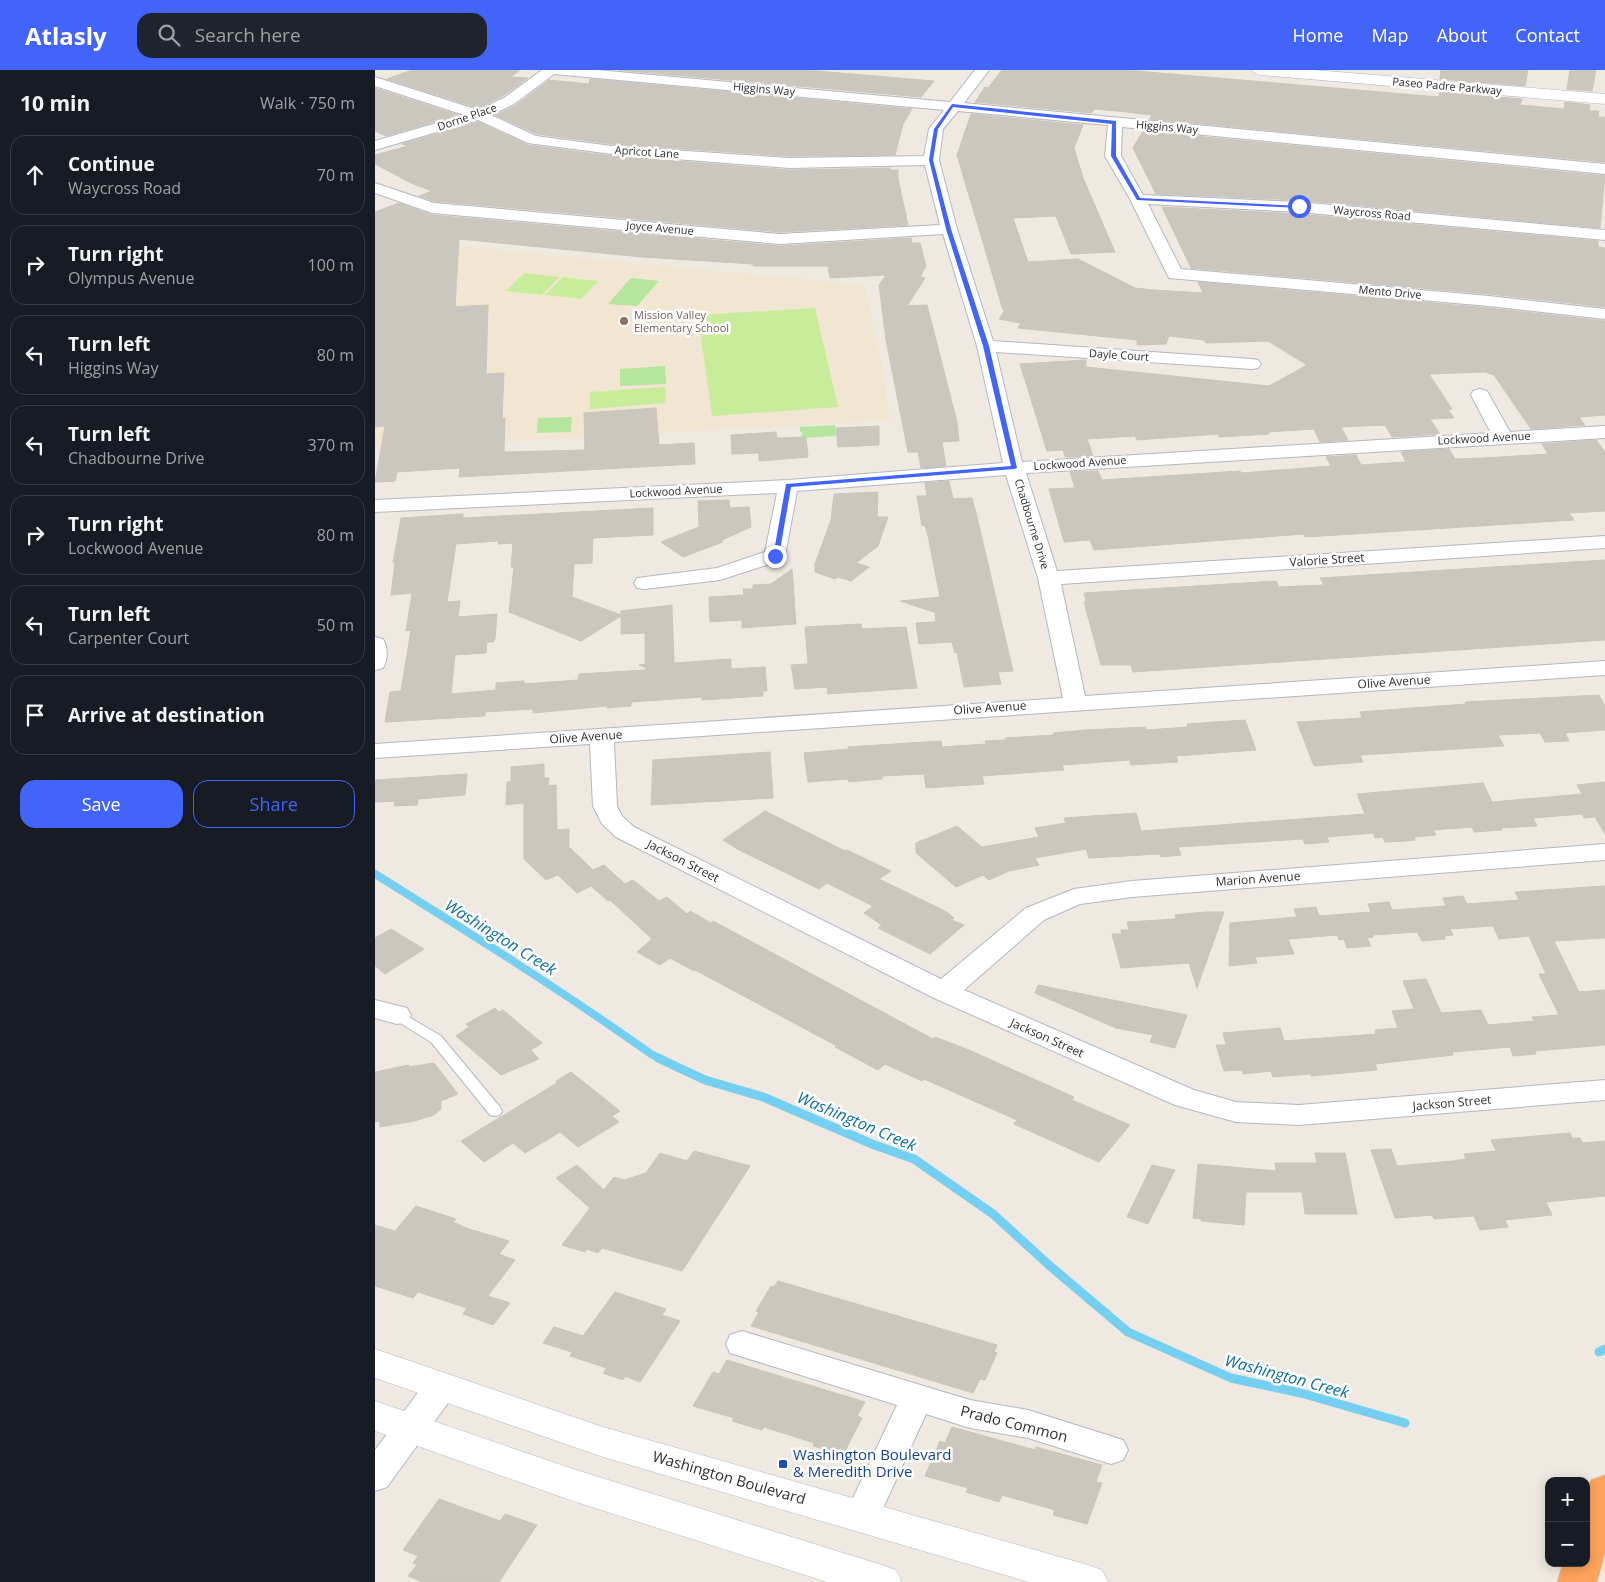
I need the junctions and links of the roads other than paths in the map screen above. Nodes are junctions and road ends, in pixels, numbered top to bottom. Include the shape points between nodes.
1 (551, 70) edge
2 (981, 70) edge
3 (1260, 70) edge
4 (1363, 70) edge
5 (375, 81) edge
6 (1605, 91) edge
7 (1605, 99) edge
8 (952, 106) junction
9 (479, 115) junction
10 (1115, 122) junction
11 (375, 146) edge
12 (931, 160) junction
13 (1605, 169) edge
14 (375, 188) edge
15 (1138, 199) junction
16 (949, 229) junction
17 (1605, 235) edge
18 (1605, 314) edge
19 (986, 346) junction
20 (1252, 364) dead end
21 (1480, 395) dead end
22 (1605, 432) edge
23 (1503, 437) junction
24 (1014, 468) junction
25 (788, 486) junction
26 (375, 506) edge
27 (1605, 542) edge
28 (1049, 578) junction
29 (645, 584) dead end
30 (375, 644) edge
31 (375, 664) edge
32 (1605, 668) edge
33 (1075, 702) junction
34 (602, 736) junction
35 (375, 751) edge
36 (1605, 852) edge
37 (944, 992) junction
38 (386, 1012) edge
39 (1605, 1090) edge
40 (495, 1111) dead end
41 (742, 1344) dead end
42 (375, 1363) edge
43 (441, 1387) junction
44 (917, 1398) junction
45 (375, 1416) edge
46 (411, 1429) junction
47 (1111, 1450) dead end
48 (375, 1477) edge
49 (1605, 1491) edge
50 (862, 1516) junction
51 (1590, 1539) edge
52 (1582, 1567) edge
53 (882, 1582) edge
54 (1088, 1582) edge
55 (1577, 1582) edge

1 - 8 street, Higgins Way
1 - 9 street, Dorne Place via 509,101
2 - 8 street, Chadbourne Drive
3 - 7 main road, Paseo Padre Parkway
4 - 6 main road, Paseo Padre Parkway
5 - 9 street, Apricot Lane
8 - 10 street, Higgins Way
8 - 12 street, Chadbourne Drive via 936,129
9 - 11 street, Dorne Place
9 - 12 street, Apricot Lane via 533,140 612,150 789,163
10 - 13 street, Higgins Way
10 - 15 street via 1113,156
12 - 16 street, Chadbourne Drive
14 - 16 street, Joyce Avenue via 432,208 780,239
15 - 17 street, Waycross Road via 1299,206
15 - 18 street, Mento Drive via 1175,274 1489,300
16 - 19 street, Chadbourne Drive
19 - 20 street, Dayle Court
19 - 24 street, Chadbourne Drive
21 - 23 street
22 - 23 street, Lockwood Avenue
23 - 24 street, Lockwood Avenue
24 - 25 street, Lockwood Avenue
24 - 28 street, Chadbourne Drive
25 - 26 street, Lockwood Avenue
25 - 29 street via 775,556 720,574
27 - 28 street, Valorie Street
28 - 33 street, Chadbourne Drive
30 - 31 street
32 - 33 street, Olive Avenue
33 - 34 street, Olive Avenue
34 - 35 street, Olive Avenue
34 - 37 street, Jackson Street via 605,806 611,819 625,832
36 - 37 street, Marion Avenue via 1131,888 1073,897 1035,914
37 - 39 street, Jackson Street via 1185,1098 1236,1112 1299,1116
38 - 40 lane via 436,1039
41 - 44 street, Prado Common
42 - 43 main road, Washington Boulevard
43 - 46 street
43 - 50 main road, Washington Boulevard via 603,1442
44 - 47 street, Prado Common via 970,1414 1028,1424
44 - 50 street
45 - 46 main road
46 - 48 street
46 - 53 main road via 573,1485
49 - 51 highway
50 - 54 main road, Washington Boulevard
52 - 55 highway

